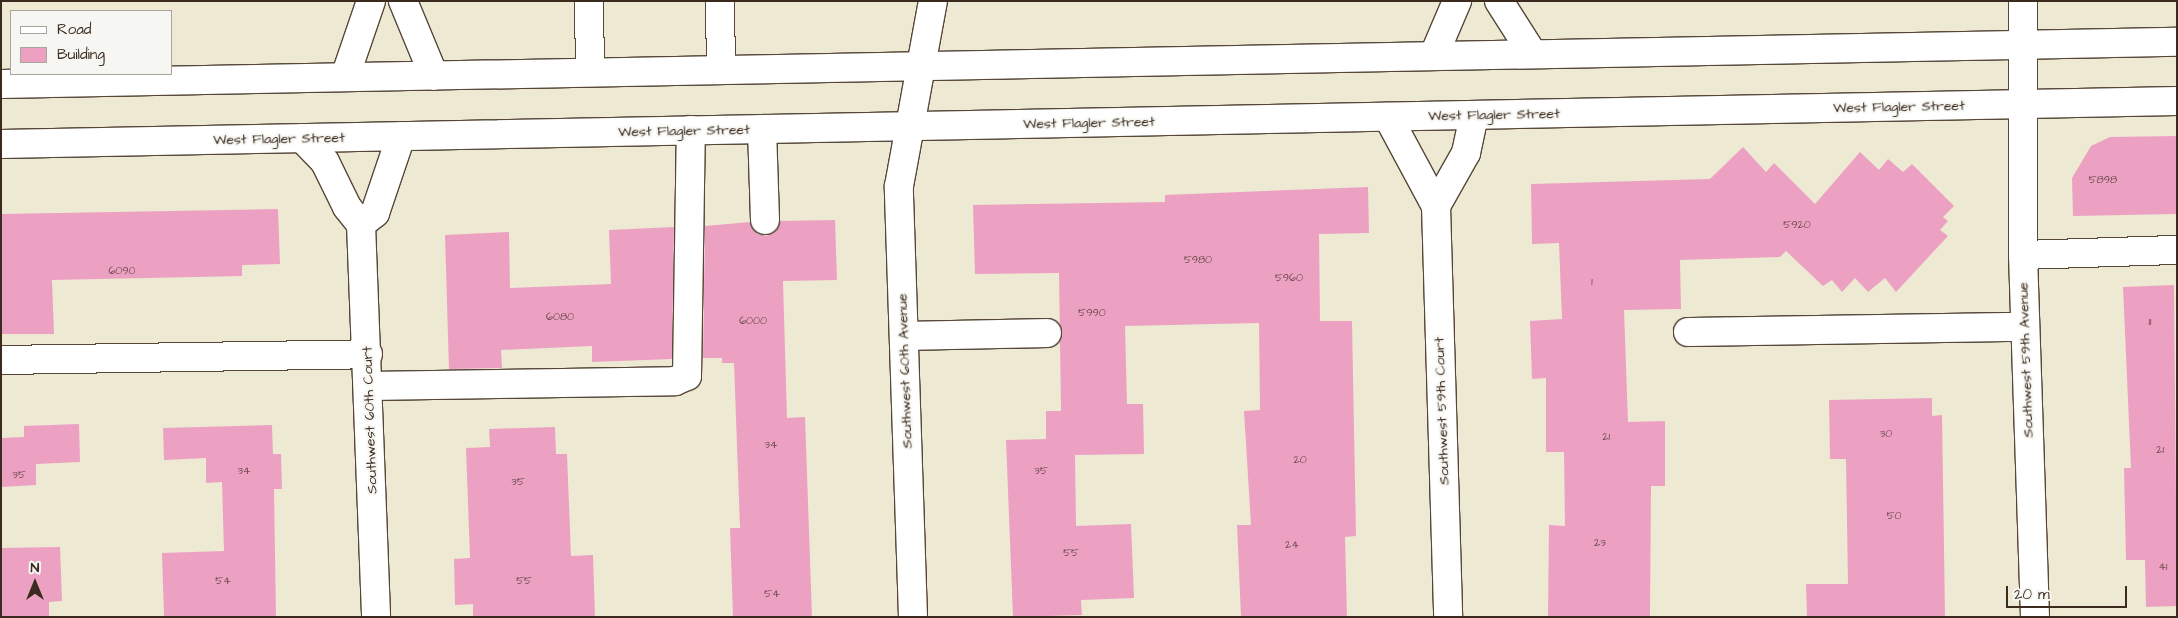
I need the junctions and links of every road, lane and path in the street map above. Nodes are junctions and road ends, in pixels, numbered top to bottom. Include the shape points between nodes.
1 (371, 1) edge
2 (403, 1) edge
3 (589, 1) edge
4 (720, 1) edge
5 (933, 1) edge
6 (1457, 1) edge
7 (1499, 1) edge
8 (2023, 1) edge
9 (2177, 42) edge
10 (2022, 46) junction
11 (1532, 53) junction
12 (1434, 55) junction
13 (922, 66) junction
14 (721, 70) junction
15 (590, 72) junction
16 (434, 76) junction
17 (345, 77) junction
18 (1, 84) edge
19 (2177, 101) edge
20 (2021, 104) junction
21 (1474, 116) junction
22 (1388, 117) junction
23 (909, 126) junction
24 (762, 129) junction
25 (691, 130) junction
26 (401, 136) junction
27 (302, 138) junction
28 (1, 144) edge
29 (1436, 206) junction
30 (764, 220) dead end
31 (361, 224) junction
32 (2177, 250) edge
33 (2023, 255) junction
34 (2025, 327) junction
35 (1688, 332) dead end
36 (1047, 333) dead end
37 (904, 336) junction
38 (368, 354) junction
39 (1, 360) edge
40 (369, 386) junction
41 (376, 617) edge
42 (913, 617) edge
43 (1448, 617) edge
44 (2035, 617) edge

1 - 17 main road
2 - 16 main road
3 - 15 main road
4 - 14 main road
5 - 13 main road, Southwest 60th Avenue
6 - 12 main road
7 - 11 main road
8 - 10 main road, Southwest 59th Avenue
9 - 10 main road
10 - 11 main road
10 - 20 main road, Southwest 59th Avenue
11 - 12 main road
12 - 13 main road
13 - 14 main road
13 - 23 main road, Southwest 60th Avenue
14 - 15 main road
15 - 16 main road
16 - 17 main road
17 - 18 main road
19 - 20 main road, West Flagler Street
20 - 21 main road, West Flagler Street
20 - 33 main road, Southwest 59th Avenue
21 - 22 main road, West Flagler Street
21 - 29 main road via 1466,153
22 - 23 main road, West Flagler Street
22 - 29 main road, Southwest 59th Court
23 - 24 main road, West Flagler Street
23 - 37 main road, Southwest 60th Avenue via 899,186
24 - 25 main road, West Flagler Street
24 - 30 main road
25 - 26 main road, West Flagler Street
25 - 40 main road via 687,376 675,381
26 - 27 main road, West Flagler Street
26 - 31 main road via 376,213
27 - 28 main road, West Flagler Street
27 - 31 main road via 325,162 347,207
29 - 43 main road, Southwest 59th Court
31 - 38 main road, Southwest 60th Court
32 - 33 main road
33 - 34 main road, Southwest 59th Avenue
34 - 35 main road
34 - 44 main road, Southwest 59th Avenue
36 - 37 main road
37 - 42 main road, Southwest 60th Avenue
38 - 39 main road
38 - 40 main road, Southwest 60th Court
40 - 41 main road, Southwest 60th Court

